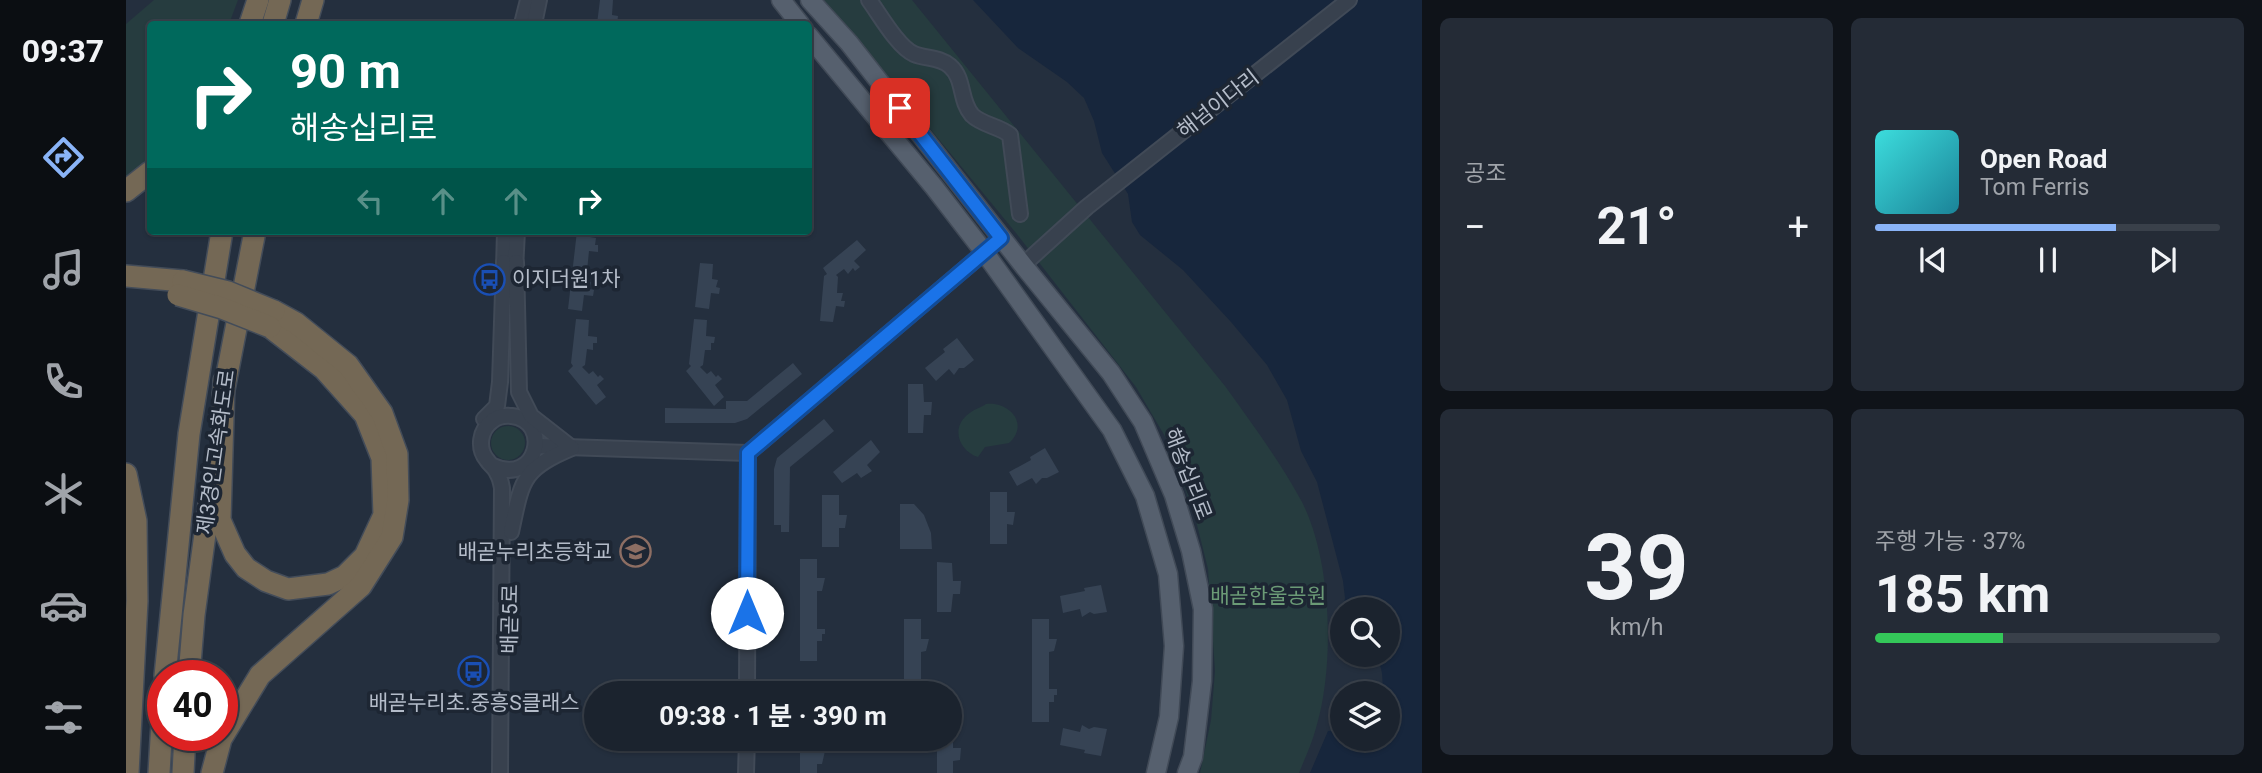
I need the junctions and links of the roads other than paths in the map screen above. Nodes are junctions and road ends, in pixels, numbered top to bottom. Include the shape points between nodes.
1 (258, 0) edge
2 (280, 0) edge
3 (313, 0) edge
4 (528, 0) edge
5 (539, 0) edge
6 (781, 0) edge
7 (810, 0) edge
8 (869, 0) edge
9 (1349, 0) edge
10 (251, 21) edge
11 (274, 21) edge
12 (307, 21) edge
13 (524, 21) edge
14 (535, 21) edge
15 (798, 21) edge
16 (812, 40) edge
17 (147, 174) edge
18 (126, 191) edge
19 (1020, 214) dead end
20 (221, 235) edge
21 (254, 235) edge
22 (506, 235) edge
23 (516, 235) edge
24 (1001, 238) junction
25 (985, 253) junction
26 (510, 262) junction
27 (1023, 265) junction
28 (126, 276) edge
29 (181, 288) junction
30 (126, 290) edge
31 (272, 319) junction
32 (225, 381) junction
33 (496, 419) junction
34 (524, 420) junction
35 (536, 446) junction
36 (572, 448) junction
37 (748, 453) junction
38 (494, 466) junction
39 (523, 466) junction
40 (126, 474) edge
41 (507, 532) junction
42 (167, 660) edge
43 (191, 660) edge
44 (747, 681) edge
45 (160, 751) edge
46 (184, 751) edge
47 (747, 751) edge
48 (128, 773) edge
49 (159, 773) edge
50 (183, 773) edge
51 (212, 773) edge
52 (500, 773) edge
53 (508, 773) edge
54 (746, 773) edge
55 (1156, 773) edge
56 (1187, 773) edge

1 - 10 highway
2 - 11 highway
3 - 12 highway
4 - 13 street
5 - 14 street
6 - 15 main road
7 - 24 main road, 해송십리로 via 849,43
8 - 19 street via 904,47 916,55 957,62 968,77 974,117 1010,135
9 - 27 street, 해넘이다리 via 1087,207
16 - 25 main road
17 - 18 highway
20 - 42 highway, 제3경인고속화도로 via 189,434
21 - 32 highway, 제3경인고속화도로
22 - 26 street, 배곧5로
23 - 26 street, 배곧5로
24 - 25 street
24 - 27 main road, 해송십리로
25 - 37 street
25 - 55 main road via 1112,430 1145,496 1168,574 1174,646 1169,718
26 - 33 street, 배곧5로 via 504,397
26 - 34 street, 배곧5로 via 513,380 516,406
26 - 36 street via 519,319 519,392 531,416
26 - 41 street, 배곧5로 via 499,397 495,409 479,425 472,445 495,486
27 - 56 main road, 해송십리로 via 1111,373 1143,422 1174,495 1203,609 1202,681
28 - 29 highway
29 - 30 highway
29 - 31 highway, bridge via 222,307
31 - 32 highway via 365,415 382,458 384,515 365,556 345,576 328,584 288,589 266,582 235,554 220,520
31 - 51 highway via 296,323 348,365 382,413 397,454 398,500 392,537 361,586 260,675 221,739
32 - 43 highway, 제3경인고속화도로
33 - 34 street via 508,415
33 - 38 street, 배곧5로 via 485,427 481,444 482,453
34 - 35 street, 배곧5로 via 532,428
35 - 36 street
35 - 39 street, 배곧5로
36 - 37 street
36 - 41 street via 540,462 527,475
37 - 44 street
38 - 39 street via 510,471
38 - 41 street, 배곧5로 via 502,488
39 - 41 street, 배곧5로
40 - 48 highway via 136,521 137,601
41 - 52 street, 배곧5로
41 - 53 street, 배곧5로
45 - 49 highway
46 - 50 highway
47 - 54 street

